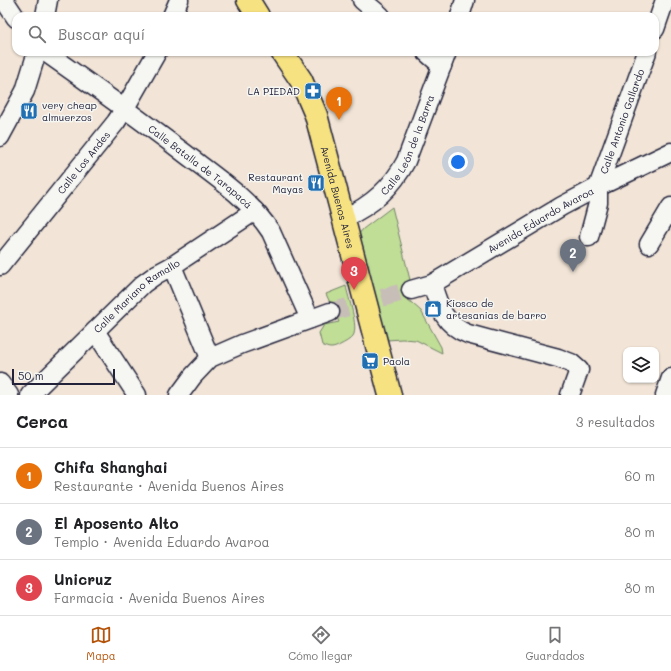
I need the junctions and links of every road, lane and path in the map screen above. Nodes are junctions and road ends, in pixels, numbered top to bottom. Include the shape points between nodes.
1 (48, 0) edge
2 (179, 0) edge
3 (248, 0) edge
4 (362, 0) edge
5 (465, 0) edge
6 (665, 0) edge
7 (46, 12) edge
8 (174, 12) edge
9 (256, 12) edge
10 (376, 12) edge
11 (461, 12) edge
12 (659, 17) edge
13 (36, 56) edge
14 (51, 56) edge
15 (155, 56) edge
16 (285, 56) edge
17 (645, 56) edge
18 (445, 59) edge
19 (125, 108) junction
20 (0, 137) edge
21 (671, 152) edge
22 (598, 186) junction
23 (671, 207) edge
24 (255, 211) junction
25 (344, 218) junction
26 (588, 237) dead end
27 (649, 244) dead end
28 (0, 266) edge
29 (172, 266) junction
30 (432, 284) junction
31 (411, 290) tunnel mouth
32 (330, 312) tunnel mouth
33 (310, 319) junction
34 (95, 331) junction
35 (210, 358) junction
36 (671, 378) edge
37 (0, 383) edge
38 (9, 395) edge
39 (30, 395) edge
40 (137, 395) edge
41 (179, 395) edge
42 (390, 395) edge
43 (570, 395) edge
44 (665, 395) edge

1 - 7 street
2 - 8 street
3 - 9 main road
4 - 10 street
5 - 11 street
6 - 12 street
13 - 20 street via 26,91
14 - 19 street, Calle Batalla de Tarapacá
15 - 19 street, Calle Los Andes
16 - 25 main road, Avenida Buenos Aires via 301,80 316,115
17 - 22 street, Calle Antonio Gallardo
18 - 25 street, Calle León de la Barra via 400,172 381,196
19 - 24 street, Calle Batalla de Tarapacá via 220,180
19 - 28 street, Calle Los Andes
21 - 22 street, Avenida Eduardo Avaroa
22 - 26 street, Calle Antonio Gallardo via 598,203
22 - 30 street, Avenida Eduardo Avaroa
23 - 27 street
24 - 29 street, Calle Mariano Ramallo
24 - 33 street, Calle Batalla de Tarapacá via 271,232
25 - 42 main road, Avenida Buenos Aires
29 - 34 street, Calle Mariano Ramallo via 143,284
29 - 35 street
30 - 31 street, Avenida Eduardo Avaroa
30 - 43 street via 443,314 456,328 468,334 571,363 579,370
32 - 33 street
33 - 35 street
34 - 39 street, Calle Mariano Ramallo
34 - 40 street
35 - 41 street
36 - 44 street
37 - 38 street

